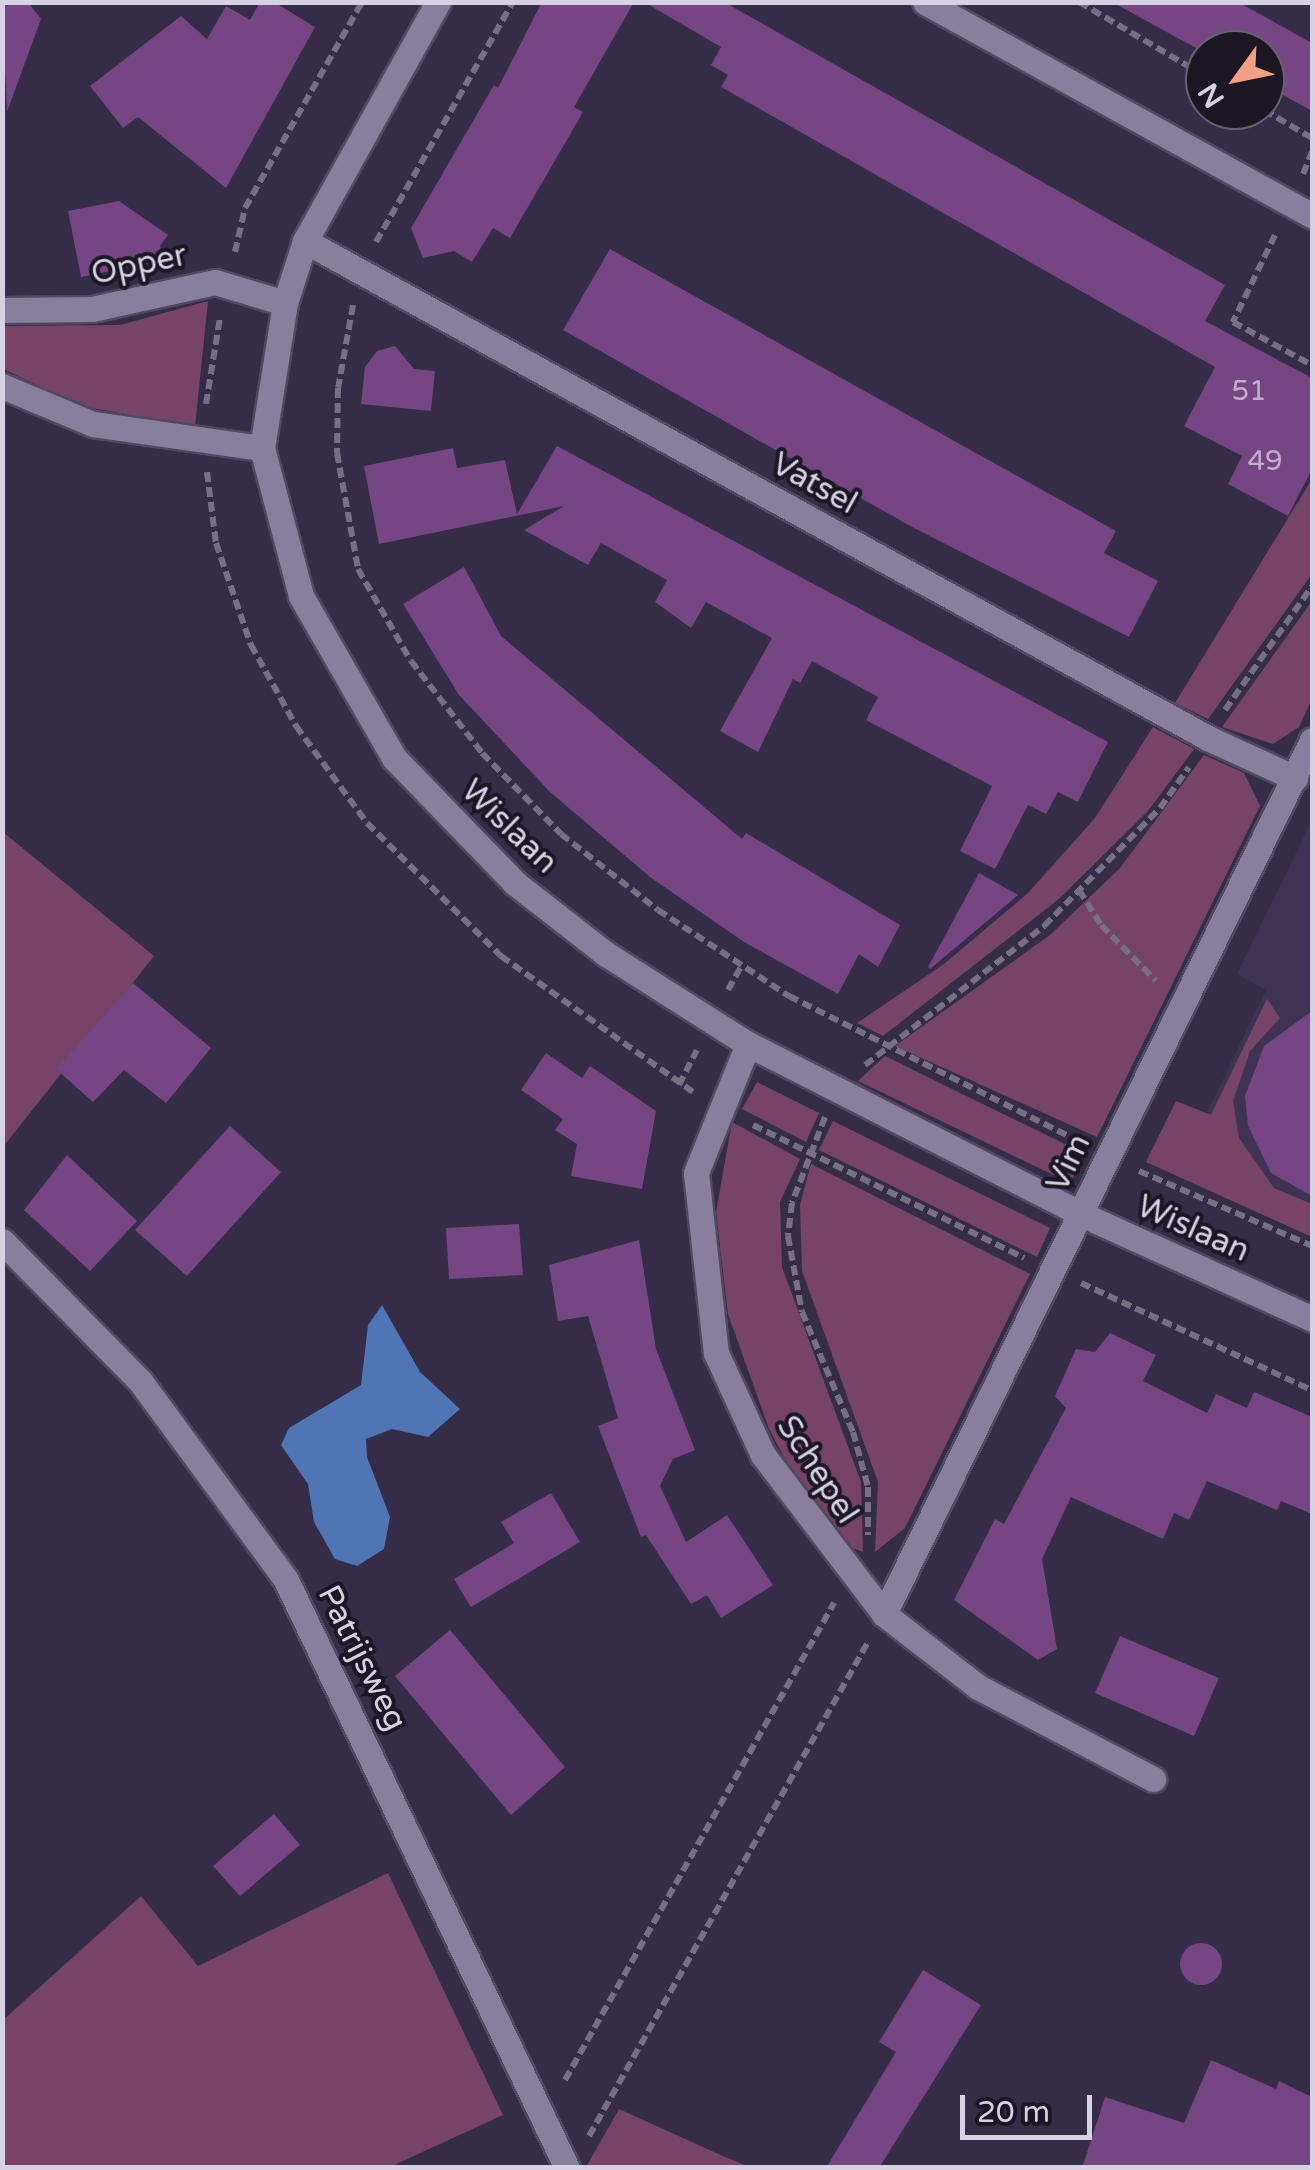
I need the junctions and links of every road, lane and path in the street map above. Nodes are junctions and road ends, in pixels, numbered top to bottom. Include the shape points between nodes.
1 (438, 2) edge
2 (513, 2) edge
3 (924, 2) edge
4 (1079, 2) edge
5 (1185, 64) edge
6 (1285, 122) edge
7 (1312, 138) edge
8 (1312, 152) edge
9 (1302, 210) edge
10 (304, 241) junction
11 (360, 271) junction
12 (286, 303) junction
13 (2, 310) edge
14 (1312, 365) edge
15 (2, 386) edge
16 (262, 448) junction
17 (1312, 586) edge
18 (1208, 738) junction
19 (1312, 740) edge
20 (1295, 778) junction
21 (1080, 890) junction
22 (1184, 1003) junction
23 (748, 1044) junction
24 (883, 1047) junction
25 (695, 1092) dead end
26 (835, 1094) junction
27 (719, 1107) junction
28 (808, 1154) junction
29 (1109, 1156) junction
30 (1080, 1214) junction
31 (2, 1242) edge
32 (1312, 1246) edge
33 (1052, 1271) junction
34 (1312, 1318) edge
35 (1312, 1390) edge
36 (868, 1551) dead end
37 (836, 1600) dead end
38 (884, 1614) junction
39 (1154, 1778) dead end
40 (544, 2116) junction
41 (574, 2159) edge

1 - 10 street, Wislaan
2 - 11 path
3 - 9 street
4 - 5 path
6 - 7 path
8 - 9 path
9 - 14 path via 1233,322
10 - 11 street, Vatsel
10 - 12 street, Wislaan
11 - 18 street, Vatsel
11 - 24 path via 338,388 337,453 358,570 411,662 482,753 561,834 658,910 788,996
12 - 13 street, Opper via 216,282 92,310
12 - 16 street, Wislaan
15 - 16 street via 93,424
16 - 23 street, Wislaan via 301,596 394,758 515,883 606,954
17 - 18 path
18 - 20 street, Vatsel
18 - 21 path via 1160,808
19 - 20 street, Vim
20 - 22 street, Vim
21 - 22 path via 1123,949
21 - 24 path via 1044,926
22 - 29 street, Vim
23 - 26 street, Wislaan
23 - 27 street, Schepel
24 - 26 path
24 - 29 path
25 - 27 path
26 - 28 path
26 - 30 street, Wislaan
27 - 28 path
27 - 38 street, Schepel via 696,1173 716,1353 763,1455
28 - 33 path
28 - 36 path via 792,1202 792,1272 868,1487
29 - 30 street, Vim
29 - 32 path
30 - 33 street, Vim
30 - 34 street, Wislaan
31 - 40 street, Patrijsweg via 140,1381 286,1580
33 - 35 path
33 - 38 street, Vim
37 - 40 path
38 - 39 street, Schepel via 978,1687
38 - 41 path
40 - 41 street, Patrijsweg

